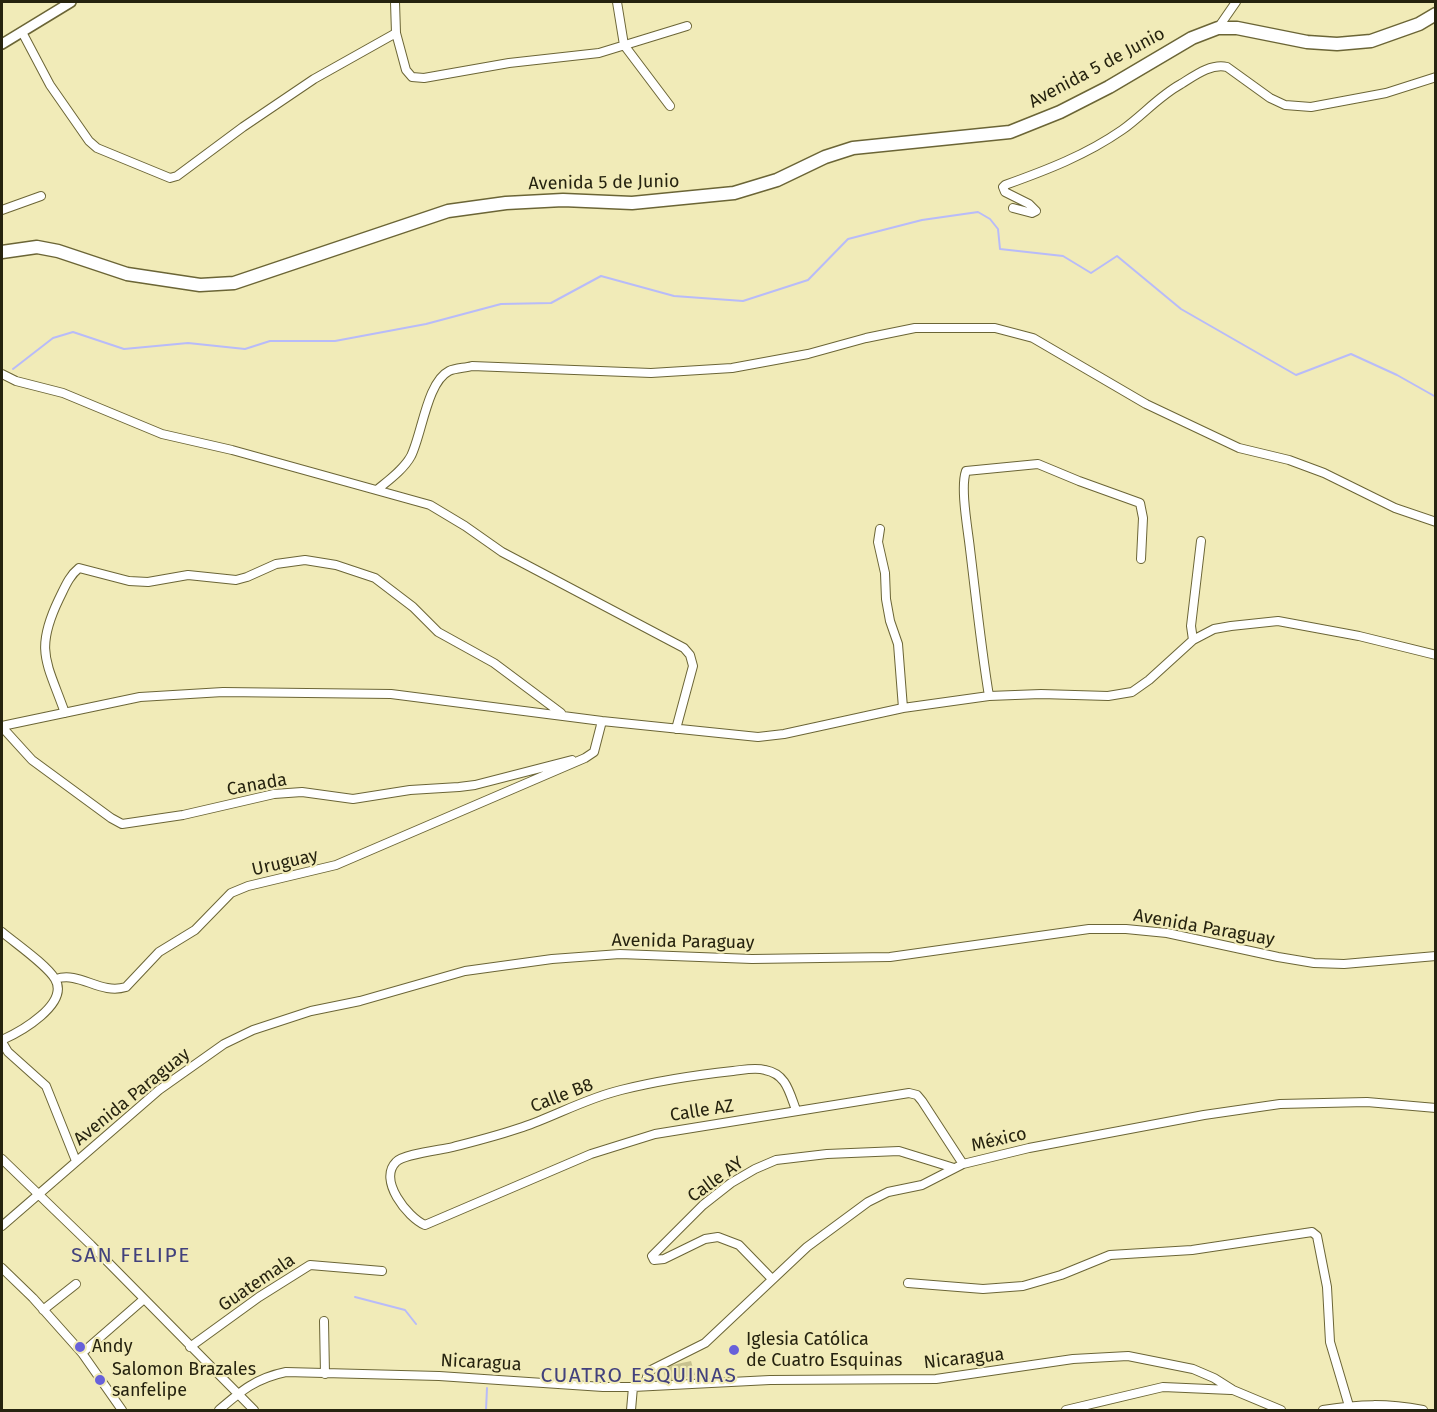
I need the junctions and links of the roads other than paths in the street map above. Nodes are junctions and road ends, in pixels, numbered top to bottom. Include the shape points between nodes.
1 (70, 2) edge
2 (395, 2) edge
3 (617, 2) edge
4 (1236, 2) edge
5 (1436, 14) edge
6 (687, 27) dead end
7 (1218, 28) junction
8 (22, 32) junction
9 (396, 33) junction
10 (2, 44) edge
11 (624, 45) junction
12 (1436, 77) edge
13 (670, 106) dead end
14 (41, 196) dead end
15 (1013, 208) dead end
16 (2, 210) edge
17 (2, 252) edge
18 (2, 374) edge
19 (378, 489) junction
20 (1436, 522) edge
21 (880, 529) dead end
22 (1201, 541) dead end
23 (1141, 559) dead end
24 (1193, 640) junction
25 (1436, 656) edge
26 (989, 696) junction
27 (903, 708) junction
28 (65, 713) junction
29 (564, 715) junction
30 (602, 721) junction
31 (2, 727) edge
32 (676, 729) junction
33 (585, 758) junction
34 (2, 932) edge
35 (1436, 956) edge
36 (56, 979) junction
37 (2, 1041) edge
38 (1436, 1108) edge
39 (796, 1110) junction
40 (2, 1159) edge
41 (76, 1161) junction
42 (963, 1164) junction
43 (954, 1168) junction
44 (38, 1194) junction
45 (424, 1224) joint
46 (2, 1226) edge
47 (2, 1268) edge
48 (382, 1271) dead end
49 (772, 1279) junction
50 (908, 1282) dead end
51 (76, 1284) dead end
52 (144, 1299) junction
53 (43, 1310) junction
54 (324, 1321) dead end
55 (190, 1347) junction
56 (82, 1353) junction
57 (325, 1374) junction
58 (644, 1386) junction
59 (633, 1387) junction
60 (1233, 1390) junction
61 (238, 1394) junction
62 (1348, 1406) junction
63 (122, 1410) edge
64 (219, 1410) edge
65 (254, 1410) edge
66 (631, 1410) edge
67 (1066, 1410) edge
68 (1281, 1410) edge
69 (1323, 1410) edge
70 (1423, 1410) edge

1 - 8 street
2 - 9 street
3 - 11 street
4 - 7 street
5 - 7 main road, Avenida 5 de Junio via 1371,41 1337,44
6 - 11 street
7 - 17 main road, Avenida 5 de Junio via 1192,38 1060,112 1010,132 853,148 777,180 734,193 632,203 506,203 448,211 234,283 200,285 127,274 37,247
8 - 9 street via 50,85 89,141 170,178 314,79
8 - 10 street
9 - 11 street via 406,70 412,77 424,78 599,53
11 - 13 street
12 - 15 street via 1386,93 1311,107 1285,105 1269,98 1219,65 1178,85 1090,150 1005,185 1005,192 1035,211
14 - 16 street
18 - 19 street via 63,393 162,434
19 - 20 street via 410,458 432,392 438,379 449,371 472,366 651,373 732,368 915,328 995,328 1033,338 1146,404 1239,448 1316,470 1395,508
19 - 32 street via 430,505 502,552 684,648 693,666
21 - 27 street via 878,542 890,621 898,644
22 - 24 street via 1191,626
23 - 26 street via 1140,503 1038,464 966,471 965,506
24 - 25 street via 1214,629 1278,621
24 - 26 street via 1132,692 1108,696
26 - 27 street
27 - 32 street via 758,738
28 - 29 street via 140,698 223,692 391,694
28 - 29 street via 47,663 45,636 72,573 79,568 129,581 188,575 236,580 276,564 305,560 375,578 438,632 494,663
28 - 31 street
29 - 30 street
30 - 32 street
30 - 33 street via 594,752
31 - 33 street, Canada via 32,760 122,824 274,794 302,792 356,798 475,785
33 - 36 street, Uruguay via 336,865 231,893 195,930 159,952 126,987 97,987 70,976
34 - 36 street
35 - 41 street, Avenida Paraguay via 1314,963 1167,933 1089,928 890,957 763,959 620,954 484,968 311,1011 253,1030 224,1044 159,1090
36 - 37 street via 58,990 54,1000 30,1025
37 - 41 street via 8,1052 46,1086
38 - 42 street, México via 1367,1102 1280,1104 1029,1148
39 - 42 street, Calle AZ via 917,1095
39 - 45 street, Calle AZ via 626,1142
39 - 45 street, Calle B8 via 780,1075 759,1069 618,1090 522,1127 396,1162 391,1181 394,1192 407,1212
40 - 44 street
41 - 44 street, Avenida Paraguay
42 - 43 street, México
43 - 49 street, México via 922,1185 877,1196 807,1247
43 - 49 street, Calle AY via 899,1151 776,1160 731,1183 652,1256 654,1260 664,1260 705,1239 718,1237 739,1245
44 - 46 street, Avenida Paraguay
44 - 52 street
47 - 53 street
48 - 55 street, Guatemala via 310,1265
49 - 58 street, México via 705,1343 649,1371
50 - 62 street via 983,1289 1023,1286 1110,1255 1192,1250 1312,1232 1317,1236 1327,1287 1330,1342
51 - 53 street
52 - 55 street
52 - 56 street
53 - 56 street
54 - 57 street
55 - 61 street
56 - 63 street
57 - 59 street, Nicaragua
57 - 61 street, Nicaragua via 269,1375
58 - 59 street, Nicaragua
58 - 60 street, Nicaragua via 936,1379 1073,1359 1128,1356 1193,1369
59 - 66 street
60 - 67 street via 1162,1387
60 - 68 street, Nicaragua
61 - 64 street, Nicaragua
61 - 65 street
62 - 69 street
62 - 70 street via 1386,1404

